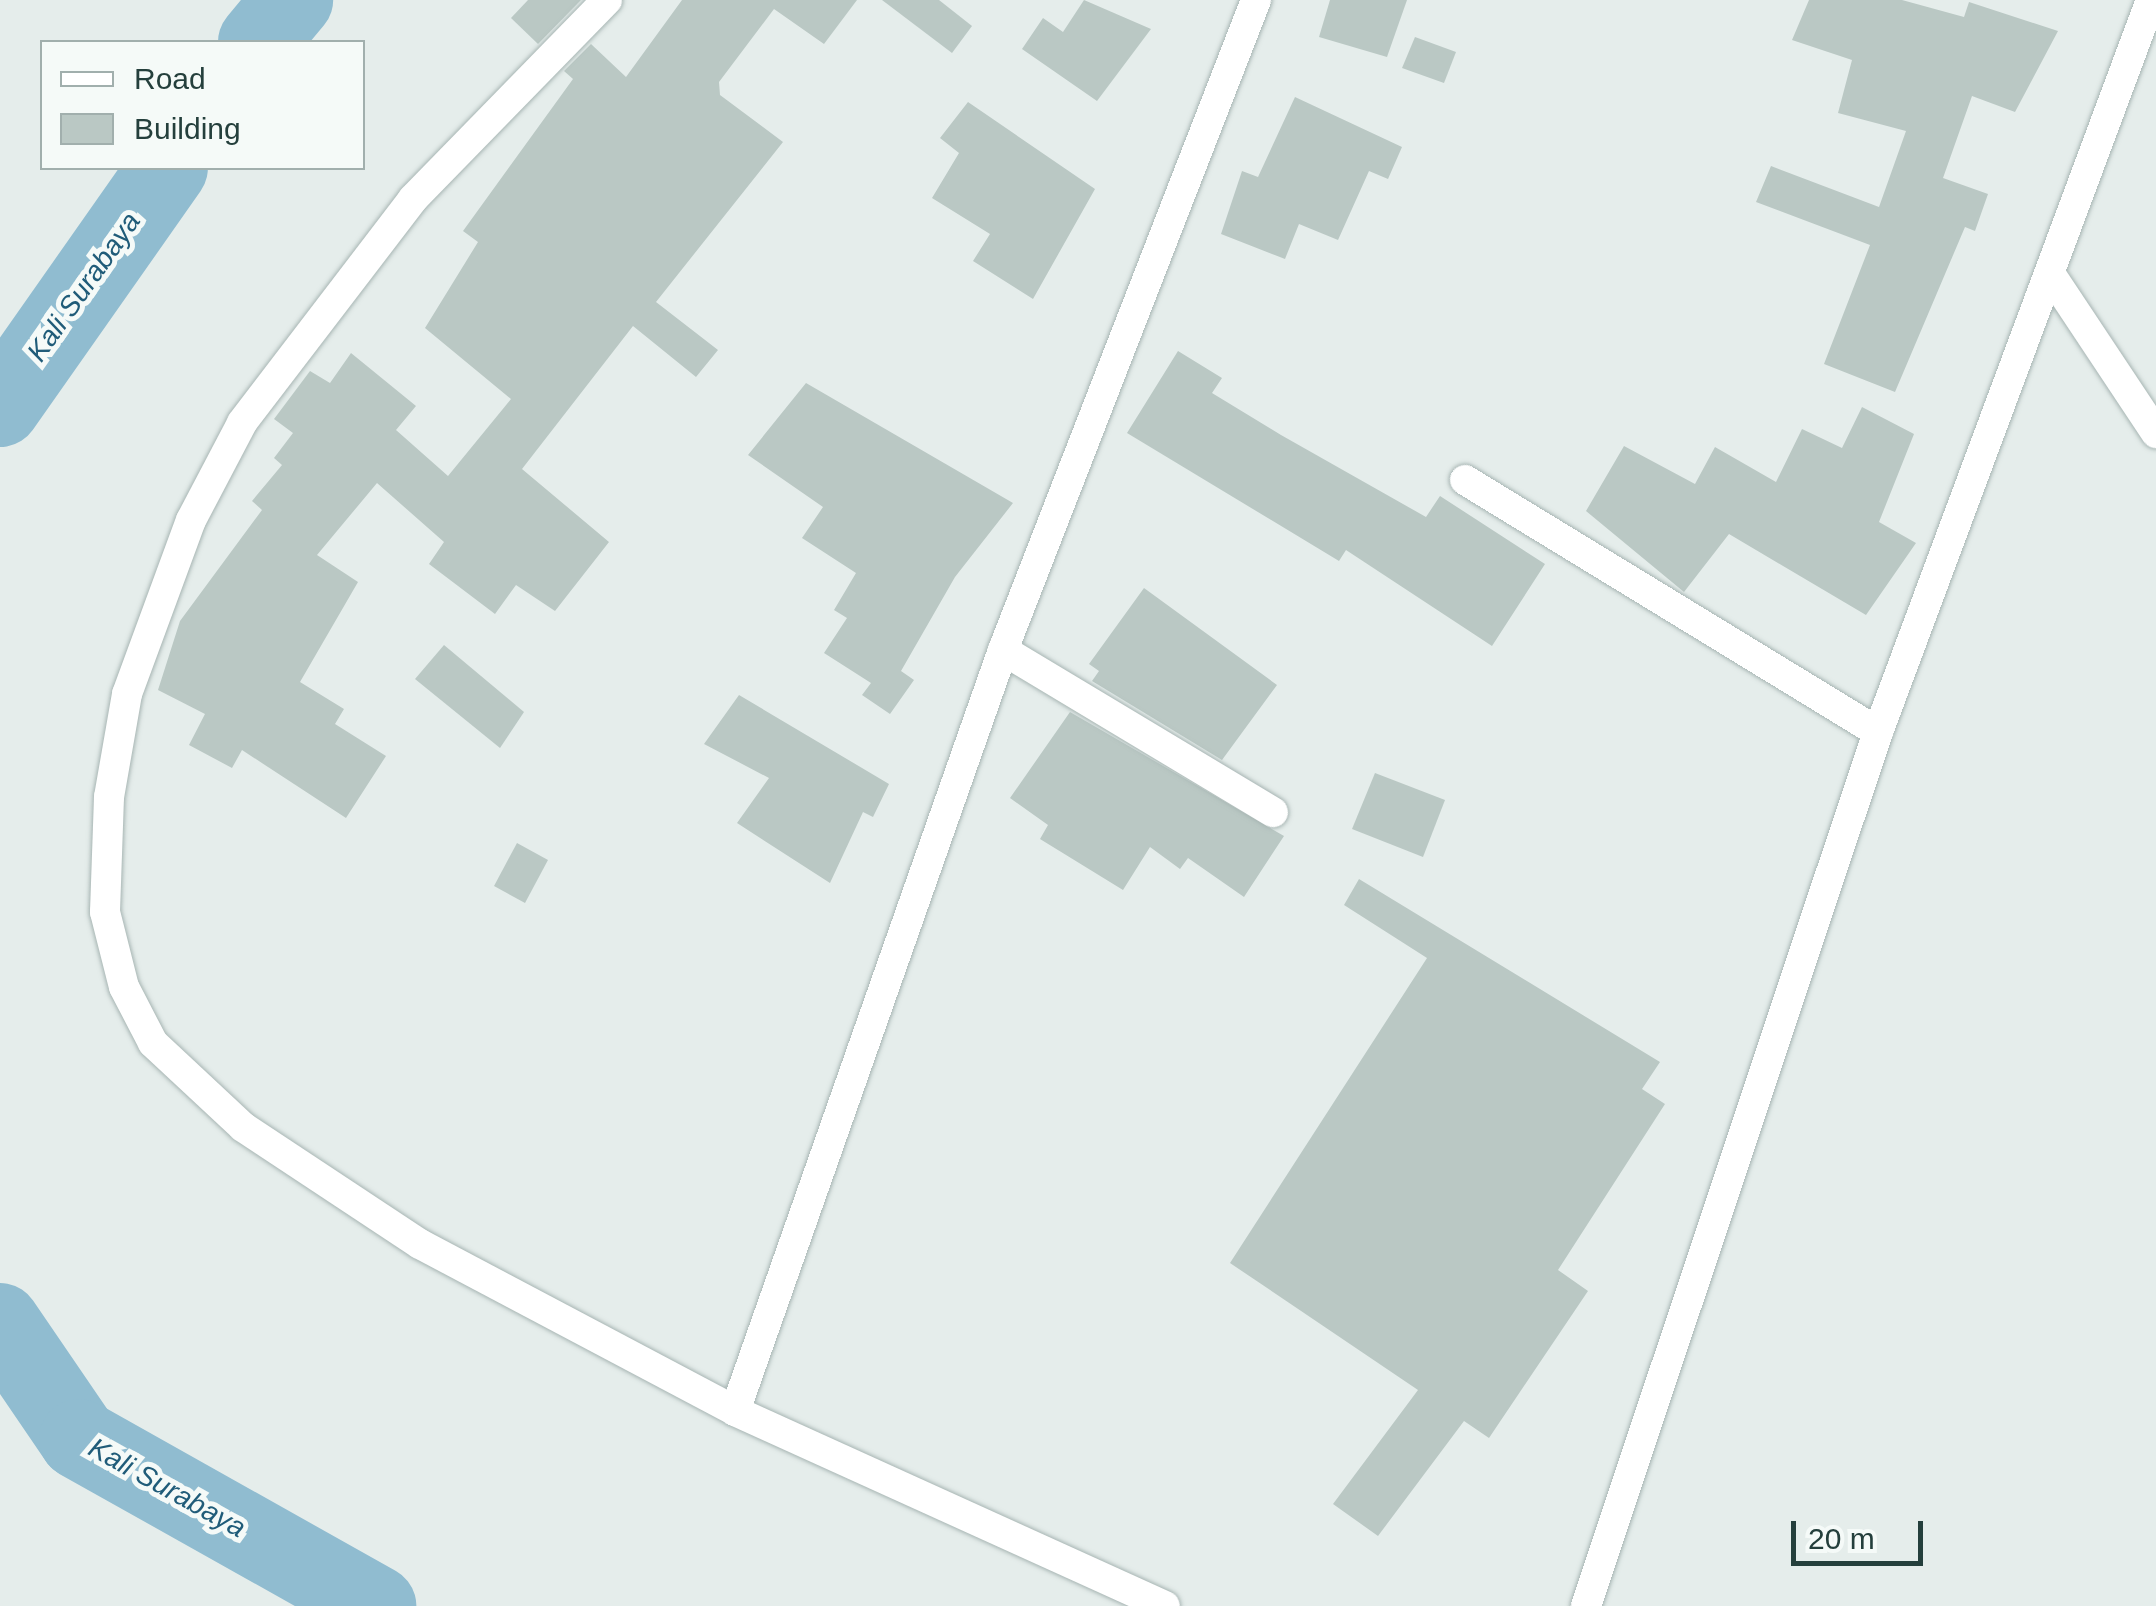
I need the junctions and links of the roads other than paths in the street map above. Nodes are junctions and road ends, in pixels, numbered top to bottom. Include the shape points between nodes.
1 (607, 0) edge
2 (1256, 0) edge
3 (2151, 0) edge
4 (2051, 275) junction
5 (2156, 434) edge
6 (1466, 480) dead end
7 (1004, 650) junction
8 (1878, 732) junction
9 (1273, 812) dead end
10 (735, 1411) junction
11 (1165, 1606) edge
12 (1586, 1606) edge

1 - 10 street via 413,199 242,423 191,520 127,694 109,797 105,912 124,987 153,1043 244,1127 420,1244
2 - 7 street
3 - 4 street
4 - 5 street
4 - 8 street
6 - 8 street
7 - 9 street
7 - 10 street
8 - 12 street
10 - 11 street

